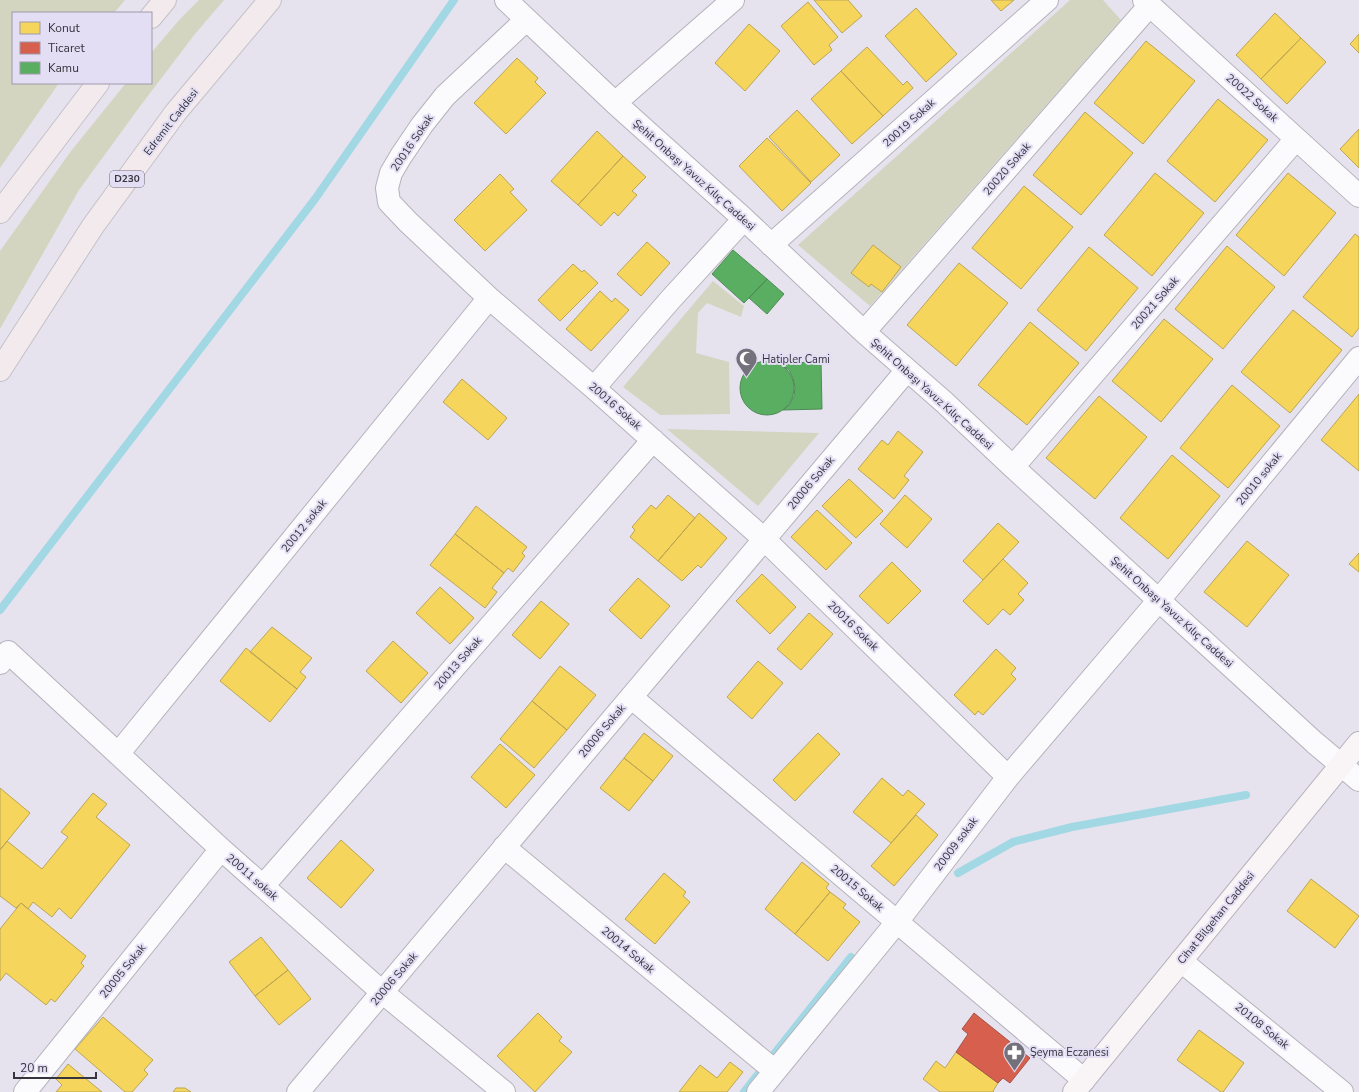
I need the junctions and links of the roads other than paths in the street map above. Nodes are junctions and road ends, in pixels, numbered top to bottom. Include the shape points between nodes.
1 (165, 0) edge
2 (270, 0) edge
3 (506, 0) edge
4 (733, 0) edge
5 (1047, 0) edge
6 (1147, 3) edge
7 (152, 16) edge
8 (526, 20) junction
9 (97, 84) edge
10 (615, 103) junction
11 (1296, 139) junction
12 (1359, 196) edge
13 (0, 212) edge
14 (744, 219) junction
15 (771, 245) junction
16 (489, 298) junction
17 (864, 332) junction
18 (1359, 358) edge
19 (0, 370) edge
20 (907, 370) junction
21 (594, 388) junction
22 (654, 440) junction
23 (1013, 467) junction
24 (764, 539) junction
25 (1159, 600) junction
26 (4, 657) edge
27 (631, 697) junction
28 (1359, 744) edge
29 (118, 754) junction
30 (1341, 765) junction
31 (1008, 777) junction
32 (1359, 780) edge
33 (504, 848) junction
34 (221, 850) junction
35 (263, 886) junction
36 (897, 922) junction
37 (1181, 961) junction
38 (382, 992) junction
39 (774, 1070) junction
40 (1079, 1086) edge
41 (25, 1092) edge
42 (298, 1092) edge
43 (504, 1092) edge
44 (758, 1092) edge
45 (1342, 1092) edge

1 - 7 highway
2 - 19 highway, Edremit Caddesi / D230 via 176,112 111,201
3 - 8 street, Şehit Onbaşı Yavuz Kılıç Caddesi
4 - 10 street
5 - 15 street, 20019 Sokak
6 - 11 street, 20022 Sokak
6 - 17 street, 20020 Sokak
8 - 10 street, Şehit Onbaşı Yavuz Kılıç Caddesi
8 - 16 street, 20016 Sokak via 445,96 401,156 391,173 387,188 389,202
9 - 13 highway
10 - 14 street, Şehit Onbaşı Yavuz Kılıç Caddesi
11 - 12 street, 20022 Sokak
11 - 23 street, 20021 Sokak
14 - 15 street, Şehit Onbaşı Yavuz Kılıç Caddesi
14 - 21 street
15 - 17 street, Şehit Onbaşı Yavuz Kılıç Caddesi
16 - 21 street, 20016 Sokak
16 - 29 street, 20012 sokak
17 - 20 street, Şehit Onbaşı Yavuz Kılıç Caddesi
18 - 25 street, 20010 sokak
20 - 23 street, Şehit Onbaşı Yavuz Kılıç Caddesi
20 - 24 street, 20006 Sokak
21 - 22 street, 20016 Sokak
22 - 24 street, 20016 Sokak
22 - 35 street, 20013 Sokak
23 - 25 street, Şehit Onbaşı Yavuz Kılıç Caddesi
24 - 27 street, 20006 Sokak
24 - 31 street, 20016 Sokak
25 - 30 street, Şehit Onbaşı Yavuz Kılıç Caddesi
25 - 31 street, 20009 sokak
26 - 29 street, 20011 sokak
27 - 33 street, 20006 Sokak
27 - 36 street, 20015 Sokak
28 - 30 main road, Cihat Bilgehan Caddesi
29 - 34 street, 20011 sokak
30 - 32 street, Şehit Onbaşı Yavuz Kılıç Caddesi
30 - 37 main road, Cihat Bilgehan Caddesi
31 - 36 street, 20009 sokak
33 - 38 street, 20006 Sokak
33 - 39 street, 20014 Sokak
34 - 35 street, 20011 sokak
34 - 41 street, 20005 Sokak
35 - 38 street, 20011 sokak
36 - 39 street, 20009 sokak
36 - 40 street, 20015 Sokak
37 - 40 main road, Cihat Bilgehan Caddesi
37 - 45 street, 20108 Sokak
38 - 42 street, 20006 Sokak
38 - 43 street, 20011 sokak
39 - 44 street, 20009 sokak

